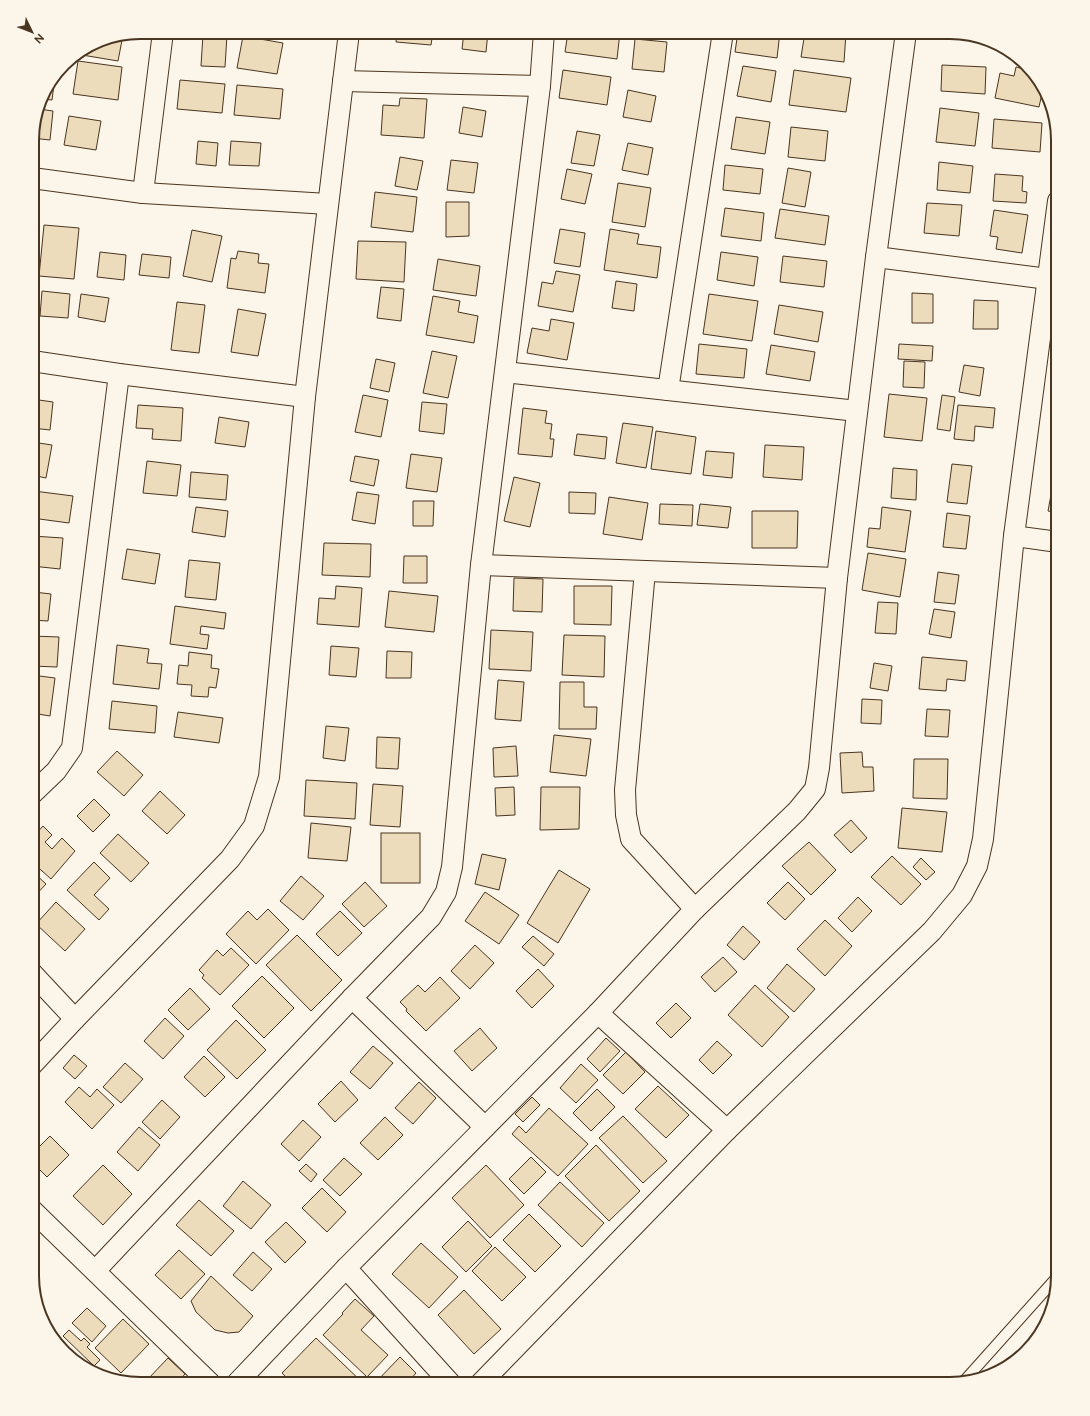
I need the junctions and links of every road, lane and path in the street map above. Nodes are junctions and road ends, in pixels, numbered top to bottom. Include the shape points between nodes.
1 (162, 39) edge
2 (348, 39) edge
3 (543, 39) edge
4 (722, 39) edge
5 (905, 39) edge
6 (343, 81) junction
7 (540, 86) junction
8 (39, 179) edge
9 (143, 193) junction
10 (328, 204) junction
11 (876, 256) junction
12 (1051, 256) edge
13 (1048, 279) junction
14 (39, 362) edge
15 (505, 372) junction
16 (119, 374) junction
17 (668, 390) junction
18 (305, 397) junction
19 (857, 411) junction
20 (1014, 536) junction
21 (1051, 541) edge
22 (482, 564) junction
23 (645, 571) junction
24 (837, 578) junction
25 (39, 787) edge
26 (695, 909) junction
27 (39, 980) edge
28 (352, 998) junction
29 (598, 1013) junction
30 (75, 1019) junction
31 (39, 1058) edge
32 (485, 1126) junction
33 (727, 1130) junction
34 (39, 1217) edge
35 (346, 1268) junction
36 (95, 1271) junction
37 (1050, 1284) edge
38 (968, 1375) edge
39 (204, 1377) edge
40 (243, 1377) edge
41 (445, 1377) edge
42 (487, 1377) edge

1 - 9 street
2 - 6 street
3 - 7 street
4 - 17 street
5 - 11 street
6 - 7 street
6 - 10 street
7 - 15 street
8 - 9 street
9 - 10 street
10 - 18 street
11 - 13 street
11 - 19 street
12 - 13 street
13 - 20 street
14 - 16 street
15 - 17 street
15 - 22 street
16 - 18 street
16 - 25 street via 72,748 56,771
17 - 19 street
18 - 30 street via 269,777 254,826 230,859
19 - 24 street
20 - 21 street
20 - 33 street via 983,839 977,866 962,895 932,931
22 - 23 street
22 - 28 street via 452,866 446,892 432,917
23 - 24 street
23 - 26 street via 625,790 626,815 631,839
24 - 26 street via 820,768 815,789 797,811
26 - 29 street
27 - 30 street
28 - 32 street
28 - 36 street
29 - 32 street
29 - 33 street
30 - 31 street
32 - 35 street
33 - 42 street
34 - 36 street
35 - 40 street
35 - 41 street
36 - 39 street
37 - 38 lane

